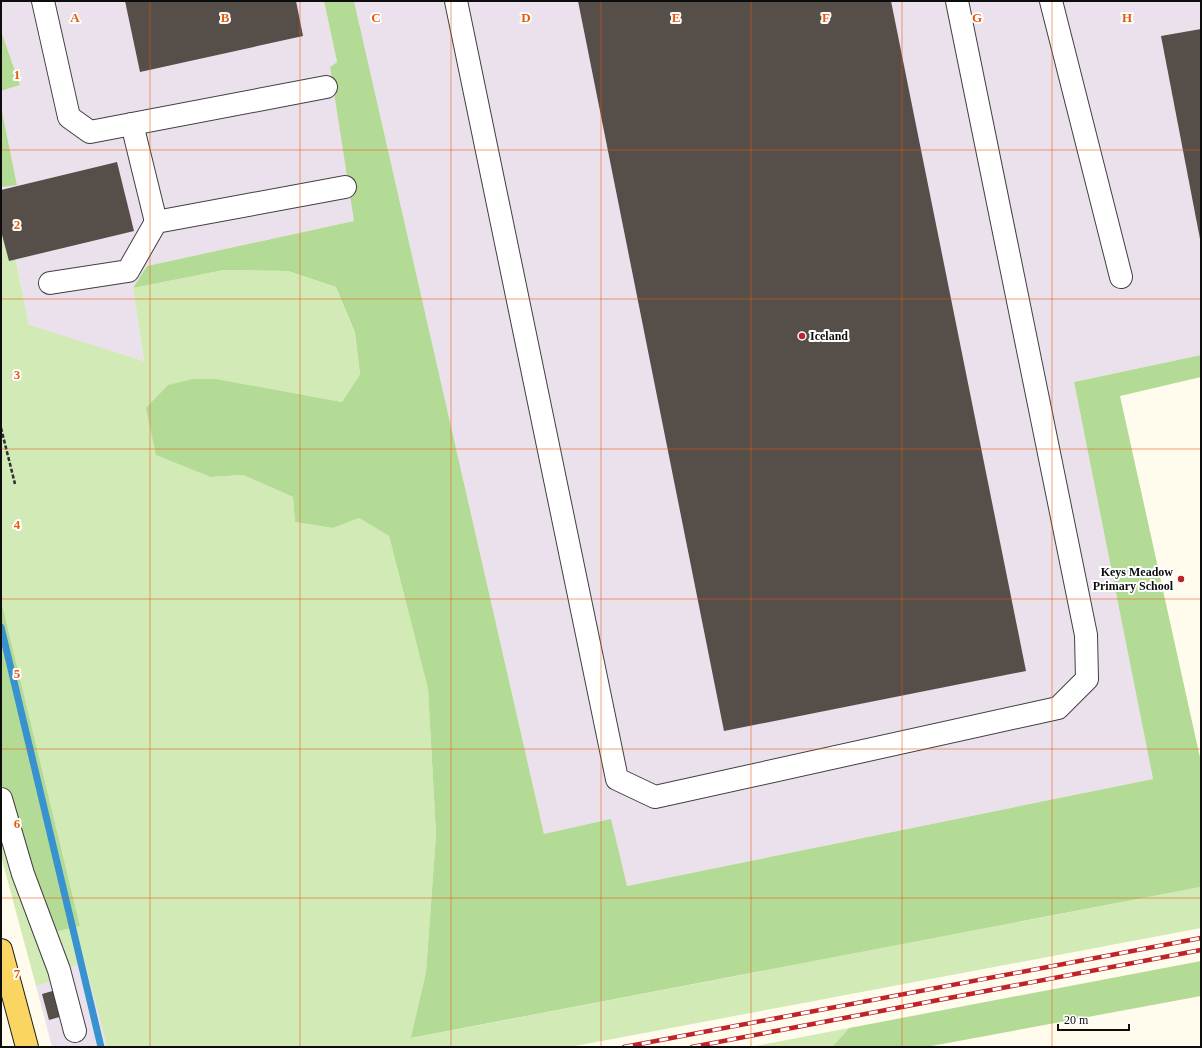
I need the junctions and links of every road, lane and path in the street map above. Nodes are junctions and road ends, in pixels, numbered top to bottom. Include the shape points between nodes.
1 (44, 1) edge
2 (456, 1) edge
3 (957, 1) edge
4 (1051, 1) edge
5 (326, 87) dead end
6 (132, 124) junction
7 (345, 187) dead end
8 (156, 222) junction
9 (1121, 277) dead end
10 (50, 283) dead end
11 (1, 428) edge
12 (15, 484) dead end
13 (1, 799) edge
14 (1, 950) edge
15 (75, 1031) dead end
16 (27, 1047) edge

1 - 6 lane via 69,117 90,132
2 - 3 lane via 617,779 655,797 1058,708 1087,679 1086,635
4 - 9 lane
5 - 6 lane
6 - 8 lane
7 - 8 lane
8 - 10 lane via 128,271
11 - 12 path
13 - 15 lane via 23,874 59,970
14 - 16 main road

